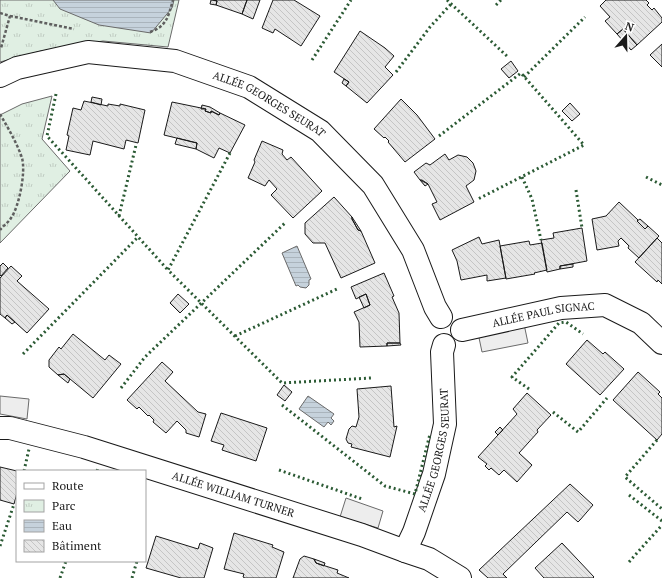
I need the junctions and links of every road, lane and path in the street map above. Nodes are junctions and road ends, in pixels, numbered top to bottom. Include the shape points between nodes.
1 (0, 14) edge
2 (0, 50) edge
3 (0, 76) edge
4 (0, 114) edge
5 (0, 230) edge
6 (441, 317) junction
7 (462, 330) junction
8 (662, 343) edge
9 (444, 345) junction
10 (0, 428) edge
11 (405, 551) junction
12 (460, 578) edge

1 - 2 path via 10,16
3 - 6 street, ALLÉE GEORGES SEURAT via 17,68 88,52 175,61 249,87 320,131 373,185 413,250
4 - 5 path via 23,160 23,179 19,197 11,218
6 - 7 street via 450,316 457,320
6 - 9 street via 434,322 432,332 436,340
7 - 8 street, ALLÉE PAUL SIGNAC via 561,308 605,305 640,323
7 - 9 street via 456,342
9 - 11 street, ALLÉE GEORGES SEURAT via 444,424 434,474
10 - 11 street, ALLÉE WILLIAM TURNER via 10,428 84,447
11 - 12 street, ALLÉE WILLIAM TURNER via 429,559

